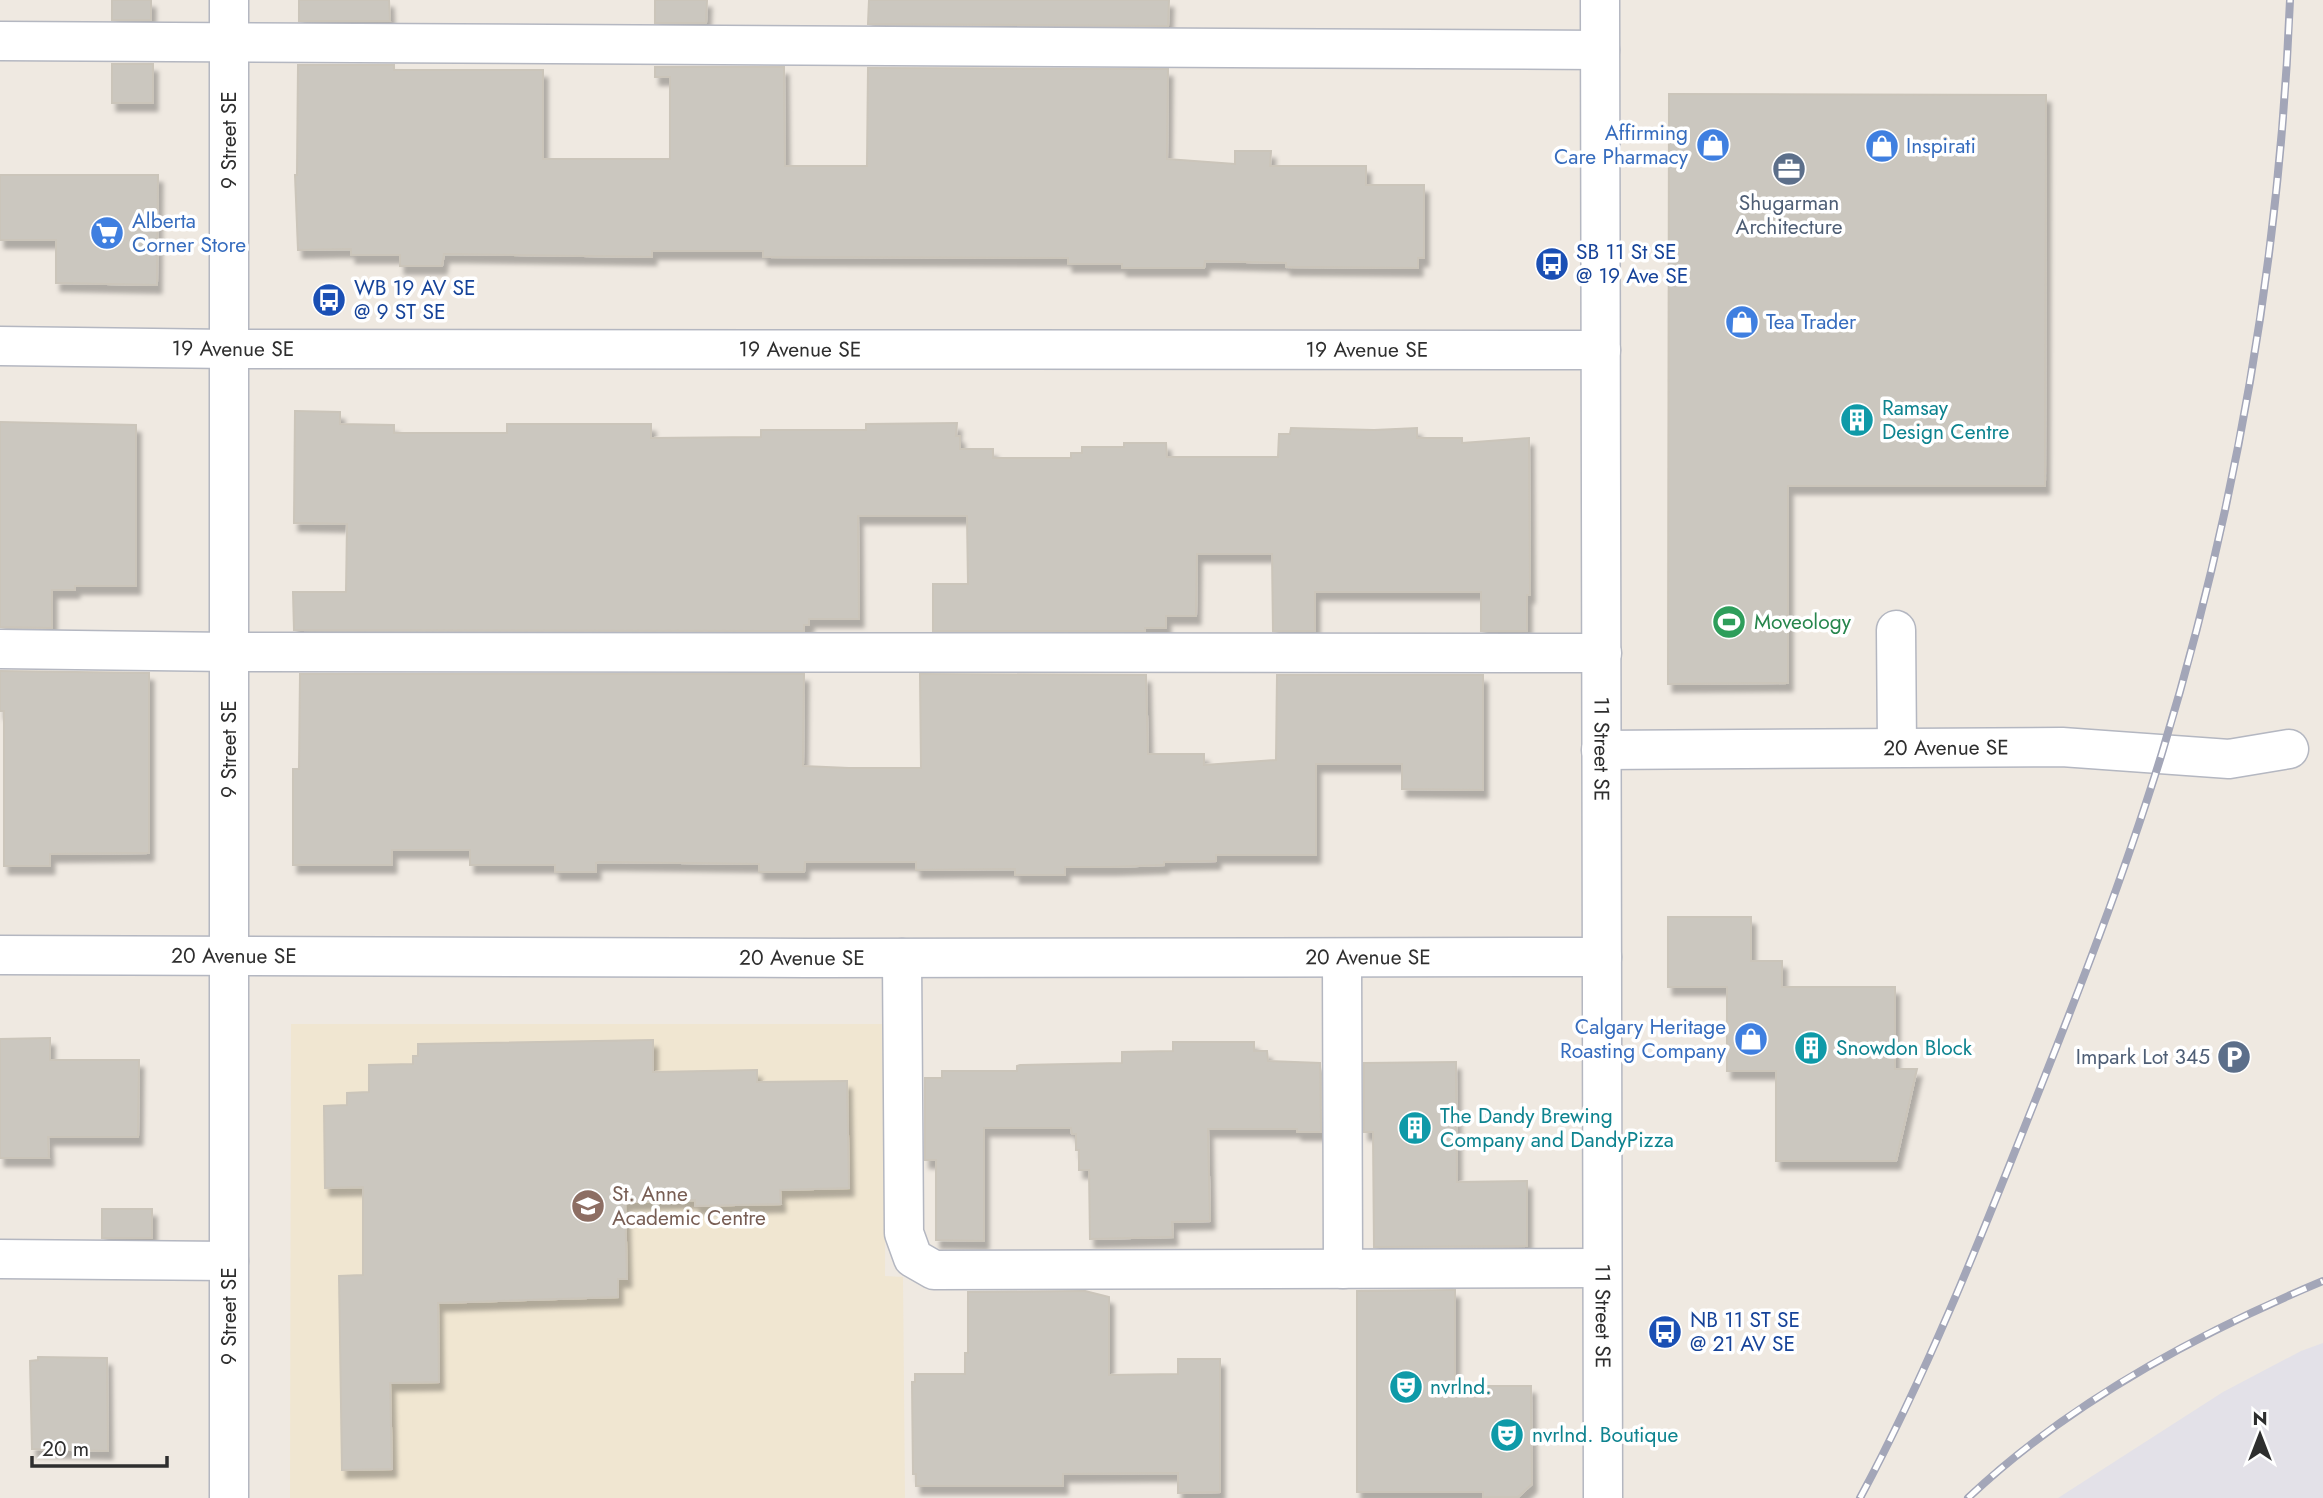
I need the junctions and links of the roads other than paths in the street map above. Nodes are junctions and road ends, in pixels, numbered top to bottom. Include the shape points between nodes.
1 (229, 0) edge
2 (1600, 0) edge
3 (0, 41) edge
4 (229, 42) junction
5 (1600, 50) junction
6 (0, 346) edge
7 (229, 349) junction
8 (1601, 350) junction
9 (1896, 630) dead end
10 (0, 649) edge
11 (229, 652) junction
12 (1601, 653) junction
13 (1897, 747) junction
14 (2290, 749) dead end
15 (1601, 750) junction
16 (0, 955) edge
17 (229, 957) junction
18 (1601, 957) junction
19 (902, 958) junction
20 (1342, 958) junction
21 (0, 1259) edge
22 (229, 1261) junction
23 (1602, 1268) junction
24 (1343, 1269) junction
25 (229, 1498) edge
26 (1603, 1498) edge

1 - 4 street, 9 Street SE
2 - 5 street, 11 Street SE
3 - 4 street
4 - 5 street
4 - 7 street, 9 Street SE
5 - 8 street, 11 Street SE
6 - 7 street, 19 Avenue SE
7 - 8 street, 19 Avenue SE
7 - 11 street, 9 Street SE
8 - 12 street, 11 Street SE
9 - 13 street
10 - 11 street
11 - 12 street
11 - 17 street, 9 Street SE
12 - 15 street, 11 Street SE
13 - 14 street, 20 Avenue SE via 2062,747 2229,760
13 - 15 street, 20 Avenue SE
15 - 18 street, 11 Street SE
16 - 17 street, 20 Avenue SE
17 - 19 street, 20 Avenue SE
17 - 22 street, 9 Street SE
18 - 20 street, 20 Avenue SE
18 - 23 street, 11 Street SE
19 - 20 street, 20 Avenue SE
19 - 24 street via 904,1233 913,1258 934,1270
20 - 24 street
21 - 22 street
22 - 25 street, 9 Street SE
23 - 24 street
23 - 26 street, 11 Street SE

